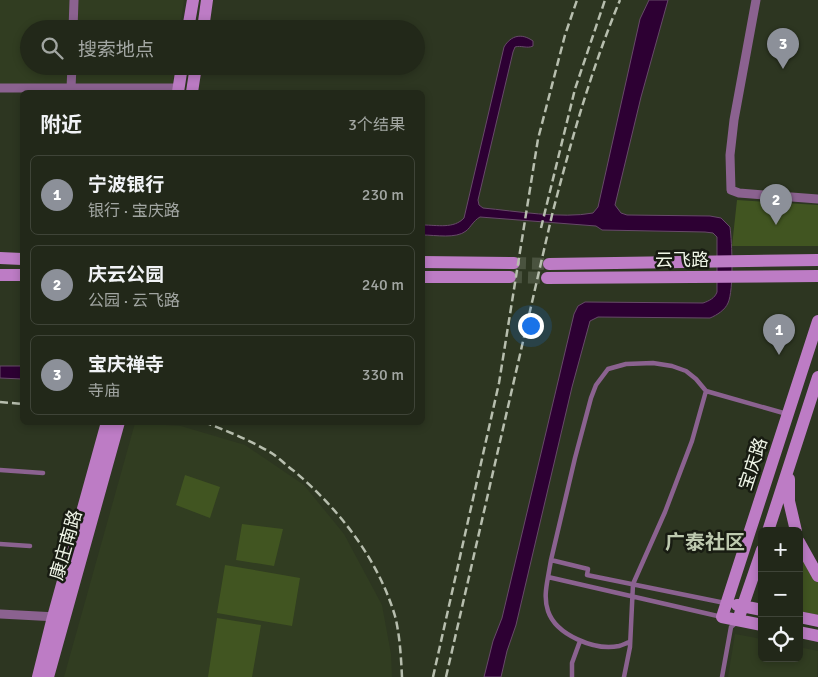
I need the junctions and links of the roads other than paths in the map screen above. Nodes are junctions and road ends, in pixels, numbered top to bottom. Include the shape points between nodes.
1 (74, 0) edge
2 (193, 0) edge
3 (208, 0) edge
4 (756, 0) edge
5 (73, 20) edge
6 (190, 20) edge
7 (205, 20) edge
8 (72, 75) edge
9 (180, 75) edge
10 (195, 75) edge
11 (0, 88) edge
12 (71, 88) junction
13 (178, 90) edge
14 (192, 90) edge
15 (818, 199) edge
16 (0, 258) edge
17 (20, 259) edge
18 (818, 260) edge
19 (425, 262) edge
20 (514, 263) tunnel mouth
21 (549, 264) tunnel mouth
22 (0, 275) edge
23 (20, 275) edge
24 (818, 276) edge
25 (425, 277) edge
26 (510, 277) tunnel mouth
27 (547, 278) tunnel mouth
28 (818, 321) edge
29 (818, 377) edge
30 (706, 392) junction
31 (788, 414) junction
32 (105, 425) edge
33 (118, 425) edge
34 (788, 468) junction
35 (0, 470) edge
36 (43, 473) dead end
37 (769, 527) edge
38 (795, 527) edge
39 (0, 544) edge
40 (30, 546) dead end
41 (803, 549) edge
42 (551, 560) junction
43 (758, 562) edge
44 (818, 576) edge
45 (548, 577) junction
46 (633, 584) junction
47 (631, 596) junction
48 (727, 603) junction
49 (744, 606) junction
50 (758, 609) edge
51 (0, 614) edge
52 (58, 617) junction
53 (722, 617) junction
54 (803, 618) edge
55 (738, 620) junction
56 (818, 621) edge
57 (758, 624) edge
58 (803, 633) edge
59 (818, 636) edge
60 (580, 641) junction
61 (630, 642) junction
62 (38, 677) edge
63 (48, 677) edge
64 (572, 677) edge
65 (624, 677) edge
66 (722, 677) edge

1 - 5 street
2 - 6 main road
3 - 7 main road
4 - 15 street via 734,120 730,190
8 - 12 street
9 - 13 main road
10 - 14 main road
11 - 12 street
12 - 13 street
16 - 17 main road
18 - 21 main road, 云飞路
19 - 20 main road
22 - 23 main road
24 - 27 main road, 云飞路
25 - 26 main road
28 - 31 main road, 宝庆路
29 - 34 main road, 宝庆路
30 - 31 lane
30 - 42 lane via 686,371 672,366 626,364 608,369 591,398
30 - 46 lane via 692,441
31 - 48 main road, 宝庆路
32 - 52 main road, 康庄南路
33 - 52 main road, 康庄南路
34 - 37 main road, 宝庆路
34 - 38 main road via 789,501
35 - 36 lane
39 - 40 lane
41 - 44 main road
42 - 45 lane
42 - 46 lane via 588,569 587,575
43 - 49 main road
45 - 47 lane
45 - 60 lane via 545,595 551,619 566,634
46 - 47 lane
46 - 48 lane
47 - 53 lane
47 - 61 lane
48 - 49 main road
48 - 53 main road, 宝庆路
49 - 50 main road
49 - 55 main road
51 - 52 street
52 - 62 main road, 康庄南路
52 - 63 main road, 康庄南路
53 - 55 main road
54 - 56 main road
55 - 57 main road
55 - 66 lane via 731,627
58 - 59 main road
60 - 61 lane via 605,647
60 - 64 lane via 572,663
61 - 65 lane

